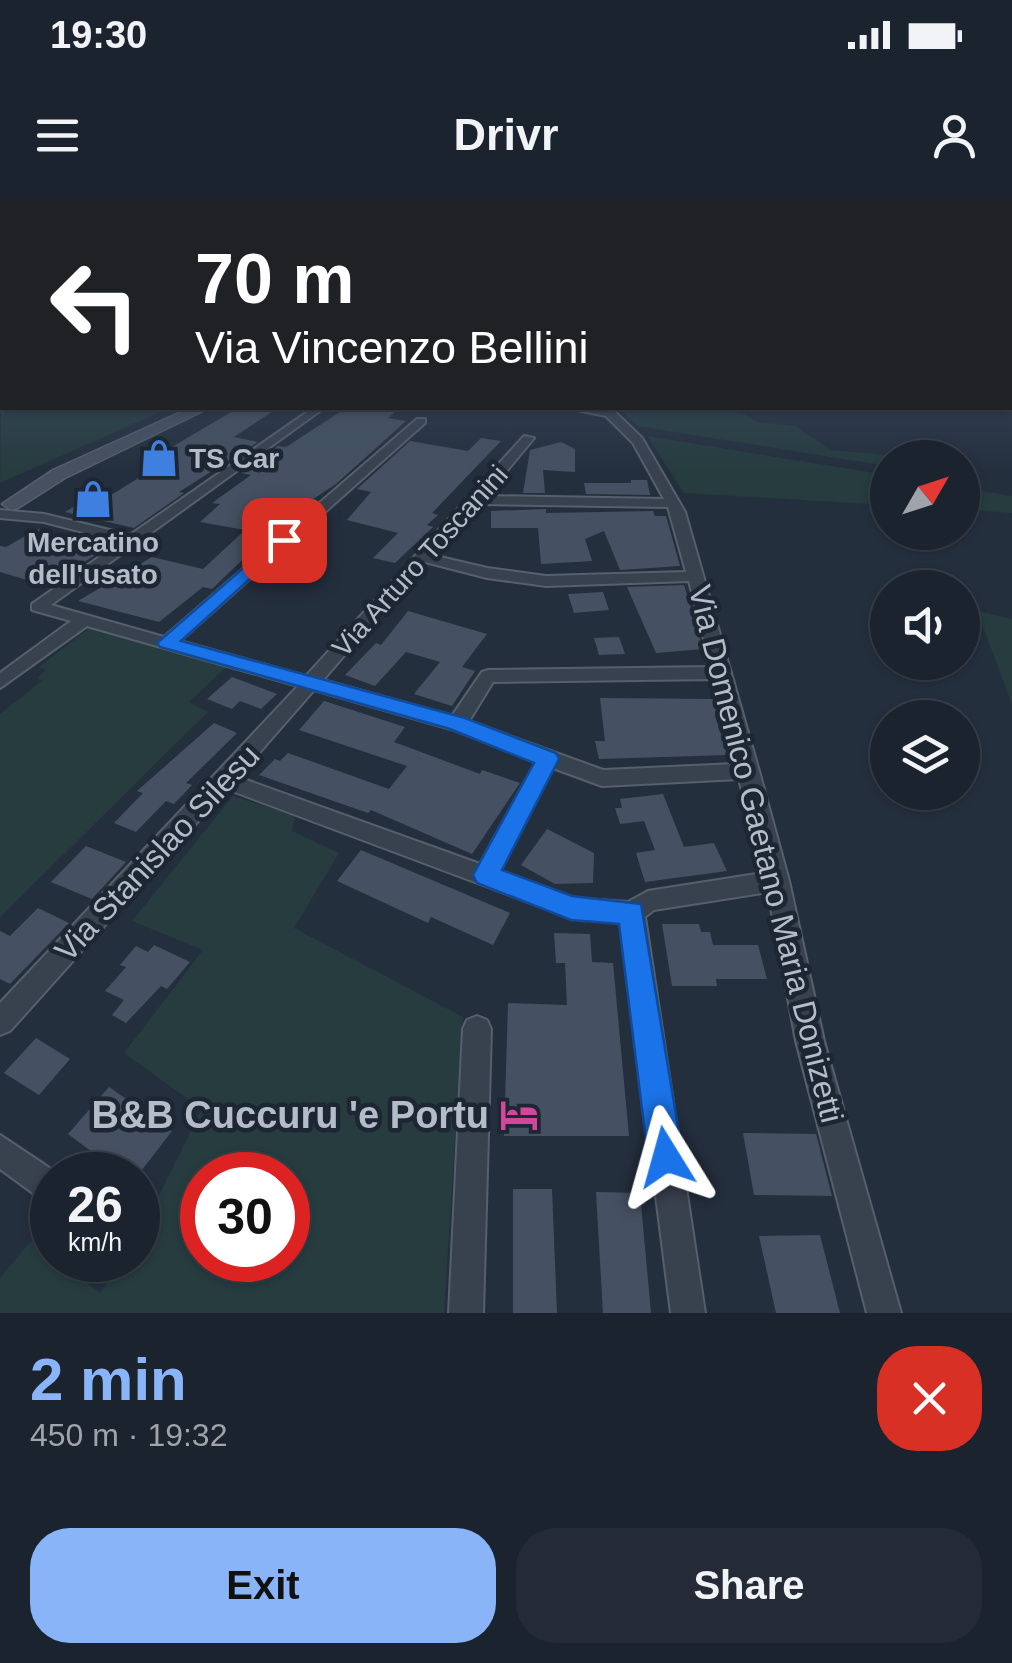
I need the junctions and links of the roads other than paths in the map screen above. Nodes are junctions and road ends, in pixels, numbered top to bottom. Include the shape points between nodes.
1 (185, 410) edge
2 (198, 410) edge
3 (316, 410) edge
4 (607, 410) edge
5 (420, 421) dead end
6 (528, 438) dead end
7 (476, 500) junction
8 (2, 503) edge
9 (672, 503) junction
10 (132, 540) junction
11 (422, 557) junction
12 (697, 576) junction
13 (84, 620) junction
14 (167, 643) junction
15 (724, 673) junction
16 (0, 682) edge
17 (312, 683) junction
18 (457, 724) junction
19 (548, 759) junction
20 (748, 770) junction
21 (227, 781) junction
22 (486, 875) junction
23 (777, 881) junction
24 (632, 913) junction
25 (0, 1022) edge
26 (476, 1029) dead end
27 (0, 1150) edge
28 (30, 1172) edge
29 (466, 1313) edge
30 (688, 1313) edge
31 (884, 1313) edge

1 - 8 main road via 34,480
2 - 8 main road
3 - 10 street
4 - 9 street, Via Domenico Gaetano Maria Donizetti via 638,441
5 - 14 street
6 - 7 street, Via Arturo Toscanini
7 - 9 street
7 - 11 street, Via Arturo Toscanini
8 - 10 street
9 - 12 street, Via Domenico Gaetano Maria Donizetti
10 - 13 street via 38,607
11 - 12 street via 546,581
11 - 17 street, Via Arturo Toscanini
12 - 15 street, Via Domenico Gaetano Maria Donizetti
13 - 14 street
13 - 16 street
14 - 17 street
15 - 18 street via 488,676
15 - 20 street, Via Domenico Gaetano Maria Donizetti
17 - 18 street
17 - 21 street, Via Stanislao Silesu
18 - 19 street
19 - 20 street via 602,778
19 - 22 street
20 - 23 street, Via Domenico Gaetano Maria Donizetti
21 - 22 street
21 - 25 street, Via Stanislao Silesu
22 - 24 street via 571,908
23 - 24 street via 648,900
23 - 31 street, Via Domenico Gaetano Maria Donizetti via 810,1041
24 - 30 street
26 - 29 street
27 - 28 street

